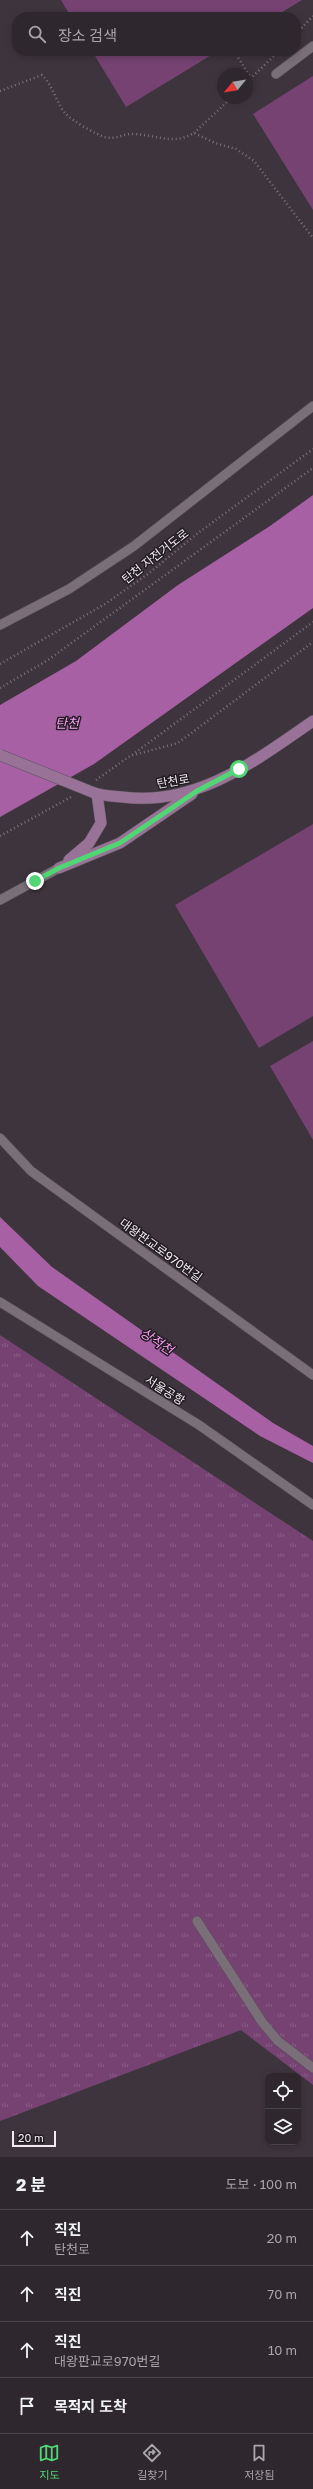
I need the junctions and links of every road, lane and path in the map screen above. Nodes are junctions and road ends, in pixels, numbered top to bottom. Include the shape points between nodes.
1 (313, 16) edge
2 (301, 29) edge
3 (313, 46) edge
4 (301, 55) edge
5 (237, 56) edge
6 (274, 56) edge
7 (300, 56) edge
8 (245, 68) edge
9 (276, 74) dead end
10 (253, 76) edge
11 (0, 91) edge
12 (225, 104) edge
13 (194, 133) junction
14 (313, 238) edge
15 (313, 406) edge
16 (313, 449) edge
17 (313, 468) edge
18 (313, 622) edge
19 (0, 625) edge
20 (313, 642) edge
21 (0, 664) edge
22 (0, 688) edge
23 (313, 721) edge
24 (0, 755) edge
25 (130, 756) junction
26 (94, 790) junction
27 (197, 791) junction
28 (72, 796) dead end
29 (0, 836) edge
30 (59, 868) junction
31 (0, 900) edge
32 (0, 1138) edge
33 (0, 1302) edge
34 (313, 1375) edge
35 (313, 1505) edge
36 (197, 1921) dead end
37 (313, 2068) edge

1 - 2 path
3 - 4 lane
5 - 8 path
6 - 10 path
7 - 9 lane
11 - 13 path via 42,75 50,83 65,114 105,137 117,139 131,134 162,140 179,140
12 - 13 path
13 - 14 path via 236,149 254,161
15 - 19 lane via 134,546 69,589
16 - 21 path, 탄천 자전거도로 via 105,604
17 - 22 path via 48,660
18 - 25 path
20 - 25 path via 178,743
23 - 27 main road, 탄천로 via 253,762
24 - 26 main road, 탄천로, bridge
25 - 26 path
26 - 27 main road, 탄천로 via 144,800
26 - 30 main road via 101,823 90,843
27 - 30 main road via 120,843
28 - 29 path
30 - 31 lane
32 - 34 lane, 대왕판교로970번길 via 31,1171
33 - 35 lane, 서울공항 via 199,1425
36 - 37 lane via 262,2022 278,2041

